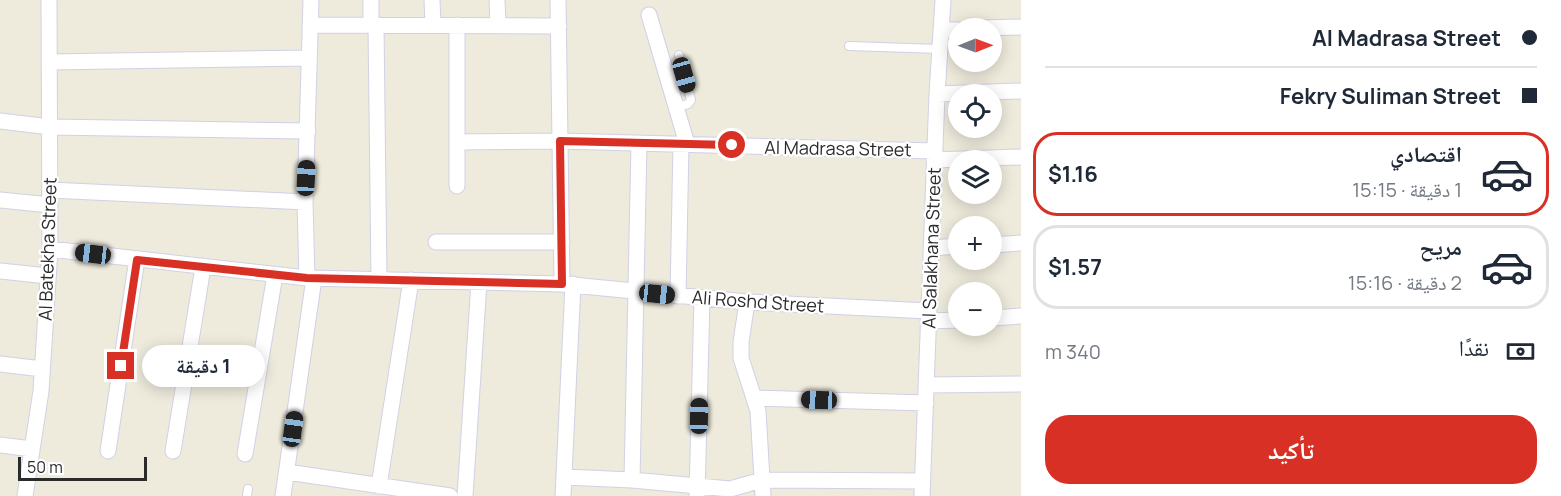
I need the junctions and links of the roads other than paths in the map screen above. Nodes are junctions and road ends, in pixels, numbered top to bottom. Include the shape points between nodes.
1 (49, 0) edge
2 (311, 0) edge
3 (371, 0) edge
4 (432, 0) edge
5 (497, 0) edge
6 (558, 0) edge
7 (943, 0) edge
8 (649, 15) dead end
9 (310, 25) junction
10 (374, 25) junction
11 (433, 25) junction
12 (457, 25) junction
13 (498, 25) junction
14 (559, 26) junction
15 (1021, 27) edge
16 (1002, 28) edge
17 (942, 30) junction
18 (948, 30) edge
19 (849, 46) dead end
20 (940, 49) junction
21 (679, 55) dead end
22 (309, 58) junction
23 (49, 62) junction
24 (1021, 91) edge
25 (937, 94) junction
26 (676, 107) junction
27 (0, 121) edge
28 (50, 127) junction
29 (308, 131) junction
30 (560, 141) junction
31 (457, 142) junction
32 (639, 143) junction
33 (684, 144) junction
34 (935, 155) junction
35 (1021, 157) edge
36 (457, 186) dead end
37 (50, 197) junction
38 (0, 200) edge
39 (305, 202) junction
40 (436, 242) dead end
41 (562, 242) junction
42 (1021, 243) edge
43 (1002, 244) edge
44 (948, 247) edge
45 (932, 248) junction
46 (50, 249) junction
47 (137, 260) junction
48 (203, 267) junction
49 (0, 271) edge
50 (274, 275) junction
51 (48, 276) junction
52 (310, 278) junction
53 (379, 279) junction
54 (411, 280) junction
55 (480, 282) junction
56 (568, 284) junction
57 (637, 292) junction
58 (678, 296) junction
59 (702, 298) junction
60 (747, 302) junction
61 (928, 316) junction
62 (1021, 316) edge
63 (1002, 317) edge
64 (948, 319) edge
65 (0, 364) edge
66 (42, 369) junction
67 (926, 384) junction
68 (1021, 384) edge
69 (754, 398) junction
70 (926, 403) junction
71 (0, 445) edge
72 (32, 449) junction
73 (108, 451) dead end
74 (173, 452) dead end
75 (245, 454) dead end
76 (287, 472) junction
77 (564, 477) junction
78 (762, 480) junction
79 (379, 486) junction
80 (636, 486) edge
81 (922, 489) edge
82 (697, 492) edge
83 (24, 496) edge
84 (284, 496) edge
85 (450, 496) edge
86 (465, 496) edge
87 (563, 496) edge
88 (763, 496) edge

1 - 23 street, Al Batekha Street
2 - 9 street
3 - 10 street
4 - 11 street
5 - 13 street
6 - 14 street
7 - 17 street, Al Salakhana Street
8 - 26 street
9 - 10 street
9 - 22 street
10 - 11 street
10 - 53 street
11 - 12 street
12 - 13 street
12 - 31 street
13 - 14 street
14 - 30 street
15 - 16 street
17 - 18 street
17 - 20 street, Al Salakhana Street
19 - 20 lane
20 - 25 street, Al Salakhana Street
21 - 26 lane via 691,100
22 - 23 street
22 - 29 street
23 - 28 street, Al Batekha Street
24 - 25 street
25 - 34 street, Al Salakhana Street
26 - 33 street
27 - 28 street
28 - 29 street
28 - 37 street, Al Batekha Street
29 - 39 street
30 - 31 street, Al Madrasa Street
30 - 32 street, Al Madrasa Street
30 - 41 street
31 - 36 street
32 - 33 street, Al Madrasa Street
32 - 57 street
33 - 34 street, Al Madrasa Street
33 - 58 street
34 - 35 street, Al Madrasa Street
34 - 45 street, Al Salakhana Street
37 - 38 street
37 - 39 street
37 - 46 street, Al Batekha Street
39 - 52 street
40 - 41 street
41 - 56 street
42 - 43 street
44 - 45 street
45 - 61 street, Al Salakhana Street
46 - 47 street, Ali Roshd Street
46 - 51 street, Al Batekha Street
47 - 48 street, Ali Roshd Street
47 - 73 street
48 - 50 street, Ali Roshd Street
48 - 74 street
49 - 51 street
50 - 52 street, Ali Roshd Street
50 - 75 street
51 - 66 street, Al Batekha Street
52 - 53 street, Ali Roshd Street
52 - 76 street
53 - 54 street, Ali Roshd Street
54 - 55 street, Ali Roshd Street
54 - 79 street
55 - 56 street, Ali Roshd Street
55 - 86 street
56 - 57 street, Ali Roshd Street
56 - 77 street
57 - 58 street, Ali Roshd Street
57 - 80 street
58 - 59 street, Ali Roshd Street
59 - 60 street, Ali Roshd Street
59 - 82 street
60 - 61 street, Ali Roshd Street
60 - 69 street via 741,358
61 - 64 street, Ali Roshd Street
61 - 67 street, Al Salakhana Street
62 - 63 street
65 - 66 street
66 - 72 street, Al Batekha Street
67 - 68 street
67 - 70 street, Al Salakhana Street
69 - 70 street
69 - 78 street via 760,426
70 - 81 street, Al Salakhana Street
71 - 72 street
72 - 83 street, Al Batekha Street
76 - 79 street
76 - 84 street
77 - 80 street
77 - 87 street
78 - 81 street
78 - 82 street via 730,489
78 - 88 street
79 - 85 street
80 - 82 street

